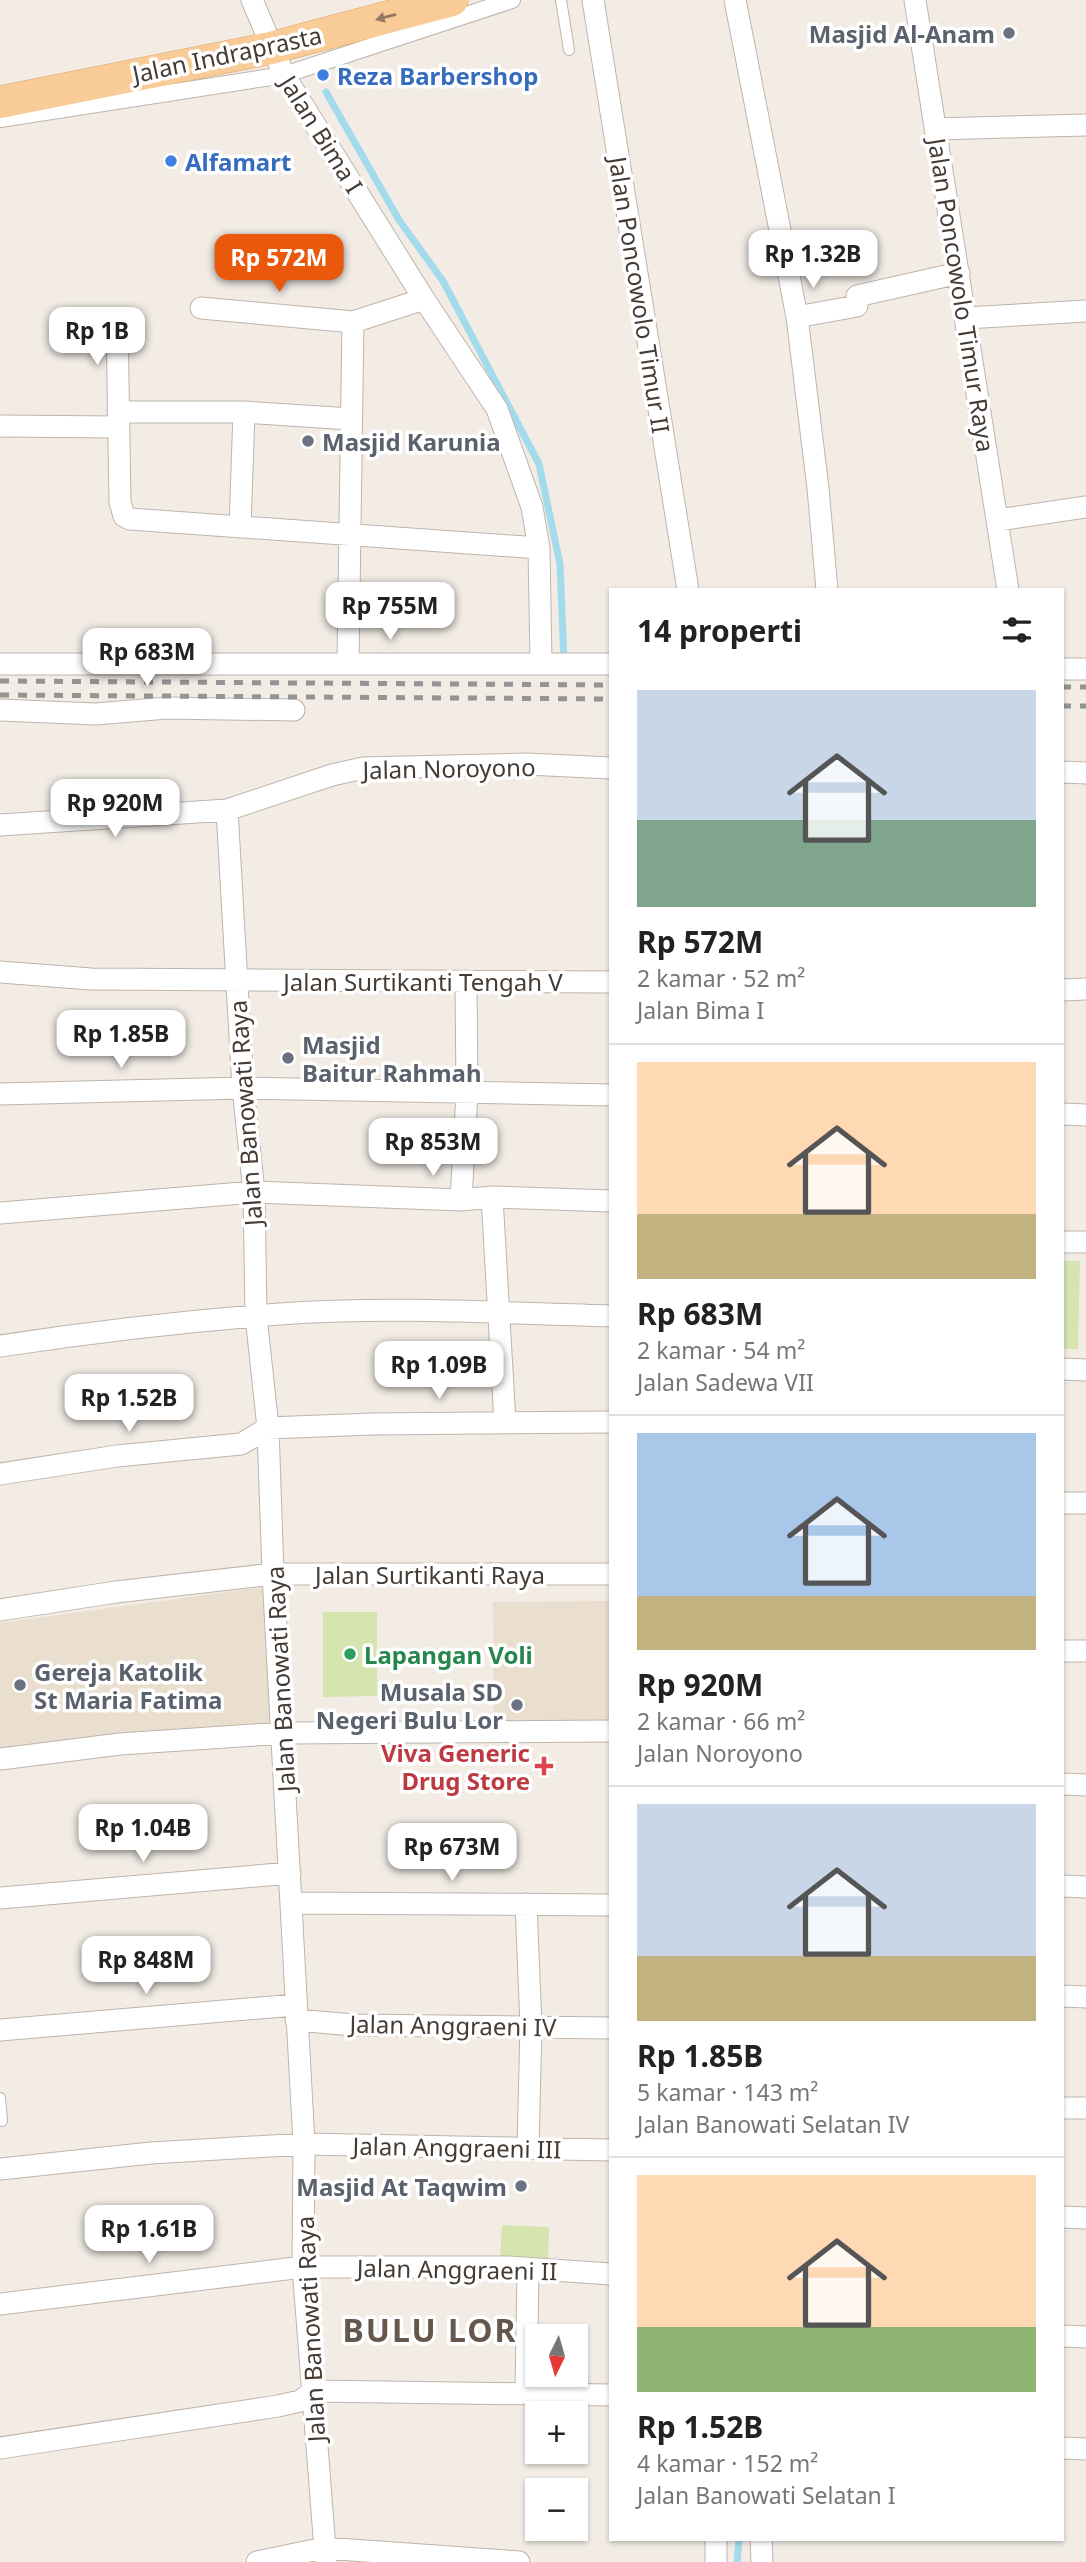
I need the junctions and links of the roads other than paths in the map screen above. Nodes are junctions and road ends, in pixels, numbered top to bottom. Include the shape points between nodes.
1 (252, 0) edge
2 (452, 0) edge
3 (512, 0) edge
4 (561, 0) edge
5 (593, 0) edge
6 (735, 0) edge
7 (915, 0) edge
8 (569, 50) dead end
9 (278, 62) junction
10 (0, 102) edge
11 (0, 119) edge
12 (1086, 125) edge
13 (935, 129) junction
14 (959, 273) junction
15 (424, 299) junction
16 (201, 308) dead end
17 (1086, 311) edge
18 (797, 317) junction
19 (965, 318) junction
20 (117, 321) dead end
21 (353, 323) junction
22 (244, 412) junction
23 (118, 419) junction
24 (351, 419) junction
25 (0, 426) edge
26 (1086, 507) edge
27 (998, 520) junction
28 (240, 527) junction
29 (351, 535) junction
30 (539, 548) junction
31 (688, 588) edge
32 (827, 588) edge
33 (1008, 588) edge
34 (348, 663) junction
35 (541, 663) junction
36 (0, 664) edge
37 (609, 664) edge
38 (1064, 668) edge
39 (1086, 669) edge
40 (0, 710) edge
41 (293, 710) dead end
42 (609, 768) edge
43 (1064, 772) edge
44 (1086, 773) edge
45 (228, 810) junction
46 (0, 825) edge
47 (0, 972) edge
48 (236, 979) junction
49 (467, 981) junction
50 (609, 982) edge
51 (1086, 989) edge
52 (1064, 990) edge
53 (243, 1088) junction
54 (467, 1093) junction
55 (0, 1094) edge
56 (609, 1095) edge
57 (1064, 1114) edge
58 (1086, 1115) edge
59 (254, 1192) junction
60 (492, 1197) junction
61 (461, 1200) junction
62 (609, 1202) edge
63 (0, 1213) edge
64 (1064, 1242) edge
65 (1086, 1242) edge
66 (499, 1313) junction
67 (256, 1316) junction
68 (609, 1316) edge
69 (0, 1346) edge
70 (1064, 1369) edge
71 (1086, 1370) edge
72 (505, 1422) junction
73 (609, 1422) edge
74 (268, 1428) junction
75 (0, 1474) edge
76 (1064, 1503) edge
77 (1086, 1503) edge
78 (273, 1574) junction
79 (609, 1574) edge
80 (0, 1610) edge
81 (1064, 1651) edge
82 (1086, 1651) edge
83 (609, 1731) edge
84 (284, 1733) junction
85 (0, 1759) edge
86 (1064, 1784) edge
87 (1086, 1785) edge
88 (290, 1873) junction
89 (1064, 1886) edge
90 (1086, 1886) edge
91 (0, 1898) edge
92 (293, 1903) junction
93 (526, 1904) junction
94 (609, 1905) edge
95 (1064, 1996) edge
96 (1086, 1997) edge
97 (296, 2012) junction
98 (531, 2026) junction
99 (609, 2028) edge
100 (0, 2030) edge
101 (0, 2098) edge
102 (1064, 2108) edge
103 (1086, 2108) edge
104 (2, 2121) dead end
105 (304, 2144) junction
106 (528, 2148) junction
107 (609, 2150) edge
108 (0, 2169) edge
109 (1064, 2217) edge
110 (1086, 2218) edge
111 (303, 2267) junction
112 (528, 2269) junction
113 (609, 2274) edge
114 (0, 2304) edge
115 (1064, 2336) edge
116 (1086, 2337) edge
117 (313, 2391) junction
118 (526, 2394) junction
119 (609, 2395) edge
120 (0, 2448) edge
121 (1064, 2448) edge
122 (1086, 2449) edge
123 (716, 2541) edge
124 (761, 2541) edge
125 (325, 2556) edge
126 (257, 2562) edge
127 (519, 2562) edge
128 (716, 2562) edge
129 (762, 2562) edge

1 - 9 street, Jalan Bima I
2 -> 9 main road, Jalan Indraprasta
3 - 9 street
4 - 8 lane
5 - 31 street, Jalan Poncowolo Timur II
6 - 18 street
7 - 13 street, Jalan Poncowolo Timur Raya
9 - 10 main road, Jalan Indraprasta
9 - 11 street
9 - 15 street, Jalan Bima I
12 - 13 street
13 - 14 street, Jalan Poncowolo Timur Raya
14 - 18 street via 857,296 857,306
14 - 19 street, Jalan Poncowolo Timur Raya
15 - 21 street
15 - 30 street, Jalan Bima I via 497,409 532,507
16 - 21 street
17 - 19 street
18 - 32 street
19 - 27 street, Jalan Poncowolo Timur Raya
20 - 23 street
21 - 24 street
22 - 23 street
22 - 24 street
22 - 28 street
23 - 25 street
23 - 28 street via 124,516
24 - 29 street
26 - 27 street
27 - 33 street, Jalan Poncowolo Timur Raya
28 - 29 street
29 - 30 street
29 - 34 street
30 - 35 street, Jalan Bima I
34 - 35 street
34 - 36 street
35 - 37 street
38 - 39 street
40 - 41 street
42 - 45 street, Jalan Noroyono via 527,764 363,768
43 - 44 street
45 - 46 street, Jalan Noroyono
45 - 48 street, Jalan Banowati Raya
47 - 48 street, Jalan Surtikanti Tengah V via 90,979
48 - 49 street, Jalan Surtikanti Tengah V
48 - 53 street, Jalan Banowati Raya
49 - 50 street, Jalan Surtikanti Tengah V
49 - 54 street
51 - 52 street
53 - 54 street
53 - 55 street
53 - 59 street, Jalan Banowati Raya
54 - 56 street
54 - 61 street
57 - 58 street
59 - 61 street
59 - 63 street
59 - 67 street, Jalan Banowati Raya
60 - 61 street
60 - 62 street
60 - 66 street
64 - 65 street
66 - 67 street
66 - 68 street
66 - 72 street
67 - 69 street
67 - 74 street, Jalan Banowati Raya
70 - 71 street
72 - 73 street
72 - 74 street
74 - 75 street via 241,1444
74 - 78 street, Jalan Banowati Raya
76 - 77 street
78 - 79 street, Jalan Surtikanti Raya
78 - 80 street, Jalan Surtikanti Raya
78 - 84 street, Jalan Banowati Raya
81 - 82 street
83 - 84 street
84 - 85 street via 120,1744
84 - 88 street, Jalan Banowati Raya
86 - 87 street
88 - 91 street
88 - 92 street, Jalan Banowati Raya
89 - 90 street
92 - 93 street
92 - 97 street, Jalan Banowati Raya
93 - 94 street
93 - 98 street
95 - 96 street
97 - 98 street, Jalan Anggraeni IV via 353,2025
97 - 100 street, Jalan Anggraeni IV
97 - 105 street, Jalan Banowati Raya
98 - 99 street, Jalan Anggraeni IV
98 - 106 street
101 - 104 lane
102 - 103 street
105 - 106 street, Jalan Anggraeni III
105 - 108 street, Jalan Anggraeni III via 151,2153
105 - 111 street, Jalan Banowati Raya
106 - 107 street, Jalan Anggraeni III
109 - 110 street
111 - 112 street, Jalan Anggraeni II
111 - 114 street, Jalan Anggraeni II
111 - 117 street, Jalan Banowati Raya
112 - 113 street, Jalan Anggraeni II
112 - 118 street
115 - 116 street
117 - 118 street
117 - 120 street via 300,2401 278,2406
117 - 125 street, Jalan Banowati Raya
118 - 119 street
121 - 122 street
123 - 128 street
124 - 129 street
125 - 126 street
125 - 127 street

